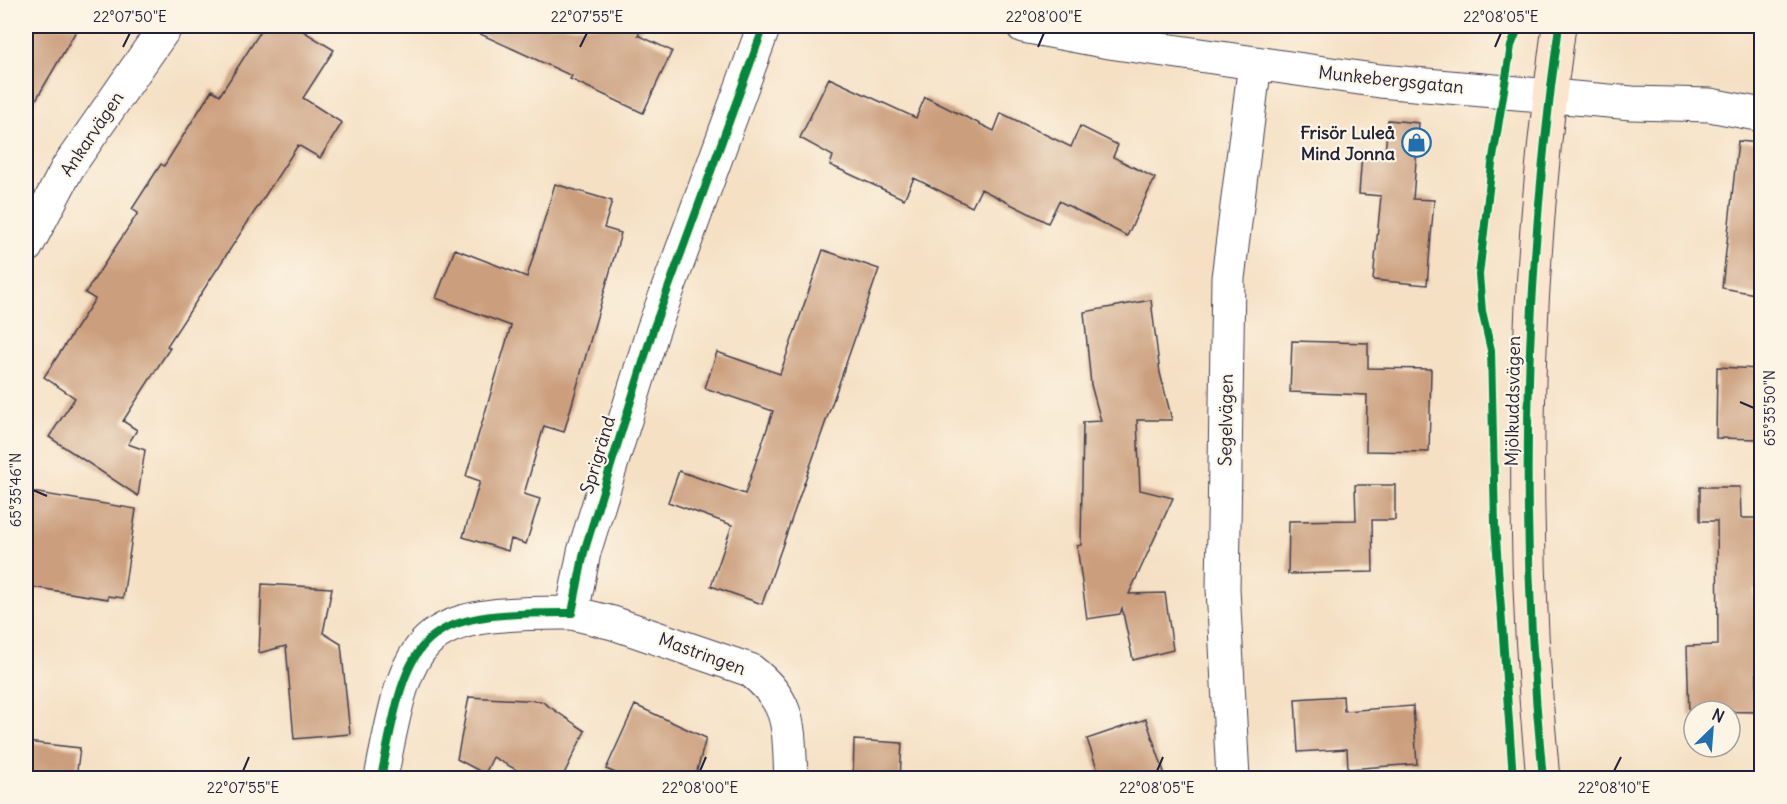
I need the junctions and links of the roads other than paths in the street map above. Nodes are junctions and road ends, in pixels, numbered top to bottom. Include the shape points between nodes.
1 (166, 26) edge
2 (764, 26) edge
3 (1023, 26) edge
4 (1559, 26) edge
5 (1255, 63) junction
6 (1549, 95) junction
7 (1761, 115) edge
8 (26, 247) edge
9 (572, 613) junction
10 (381, 778) edge
11 (791, 778) edge
12 (1233, 778) edge
13 (1543, 778) edge

1 - 8 street, Ankarvägen via 68,167
2 - 9 street, Sprigränd via 653,330 584,552
3 - 5 street, Munkebergsgatan
4 - 6 street, Mjölkuddsvägen
5 - 6 street, Munkebergsgatan via 1380,81
5 - 12 street, Segelvägen via 1228,278 1223,589
6 - 7 street, Munkebergsgatan via 1710,105
6 - 13 street, Mjölkuddsvägen via 1529,342 1527,489 1533,684
9 - 10 street via 480,616 447,625 428,639 416,652 403,679
9 - 11 street, Mastringen via 750,670 766,682 788,719

